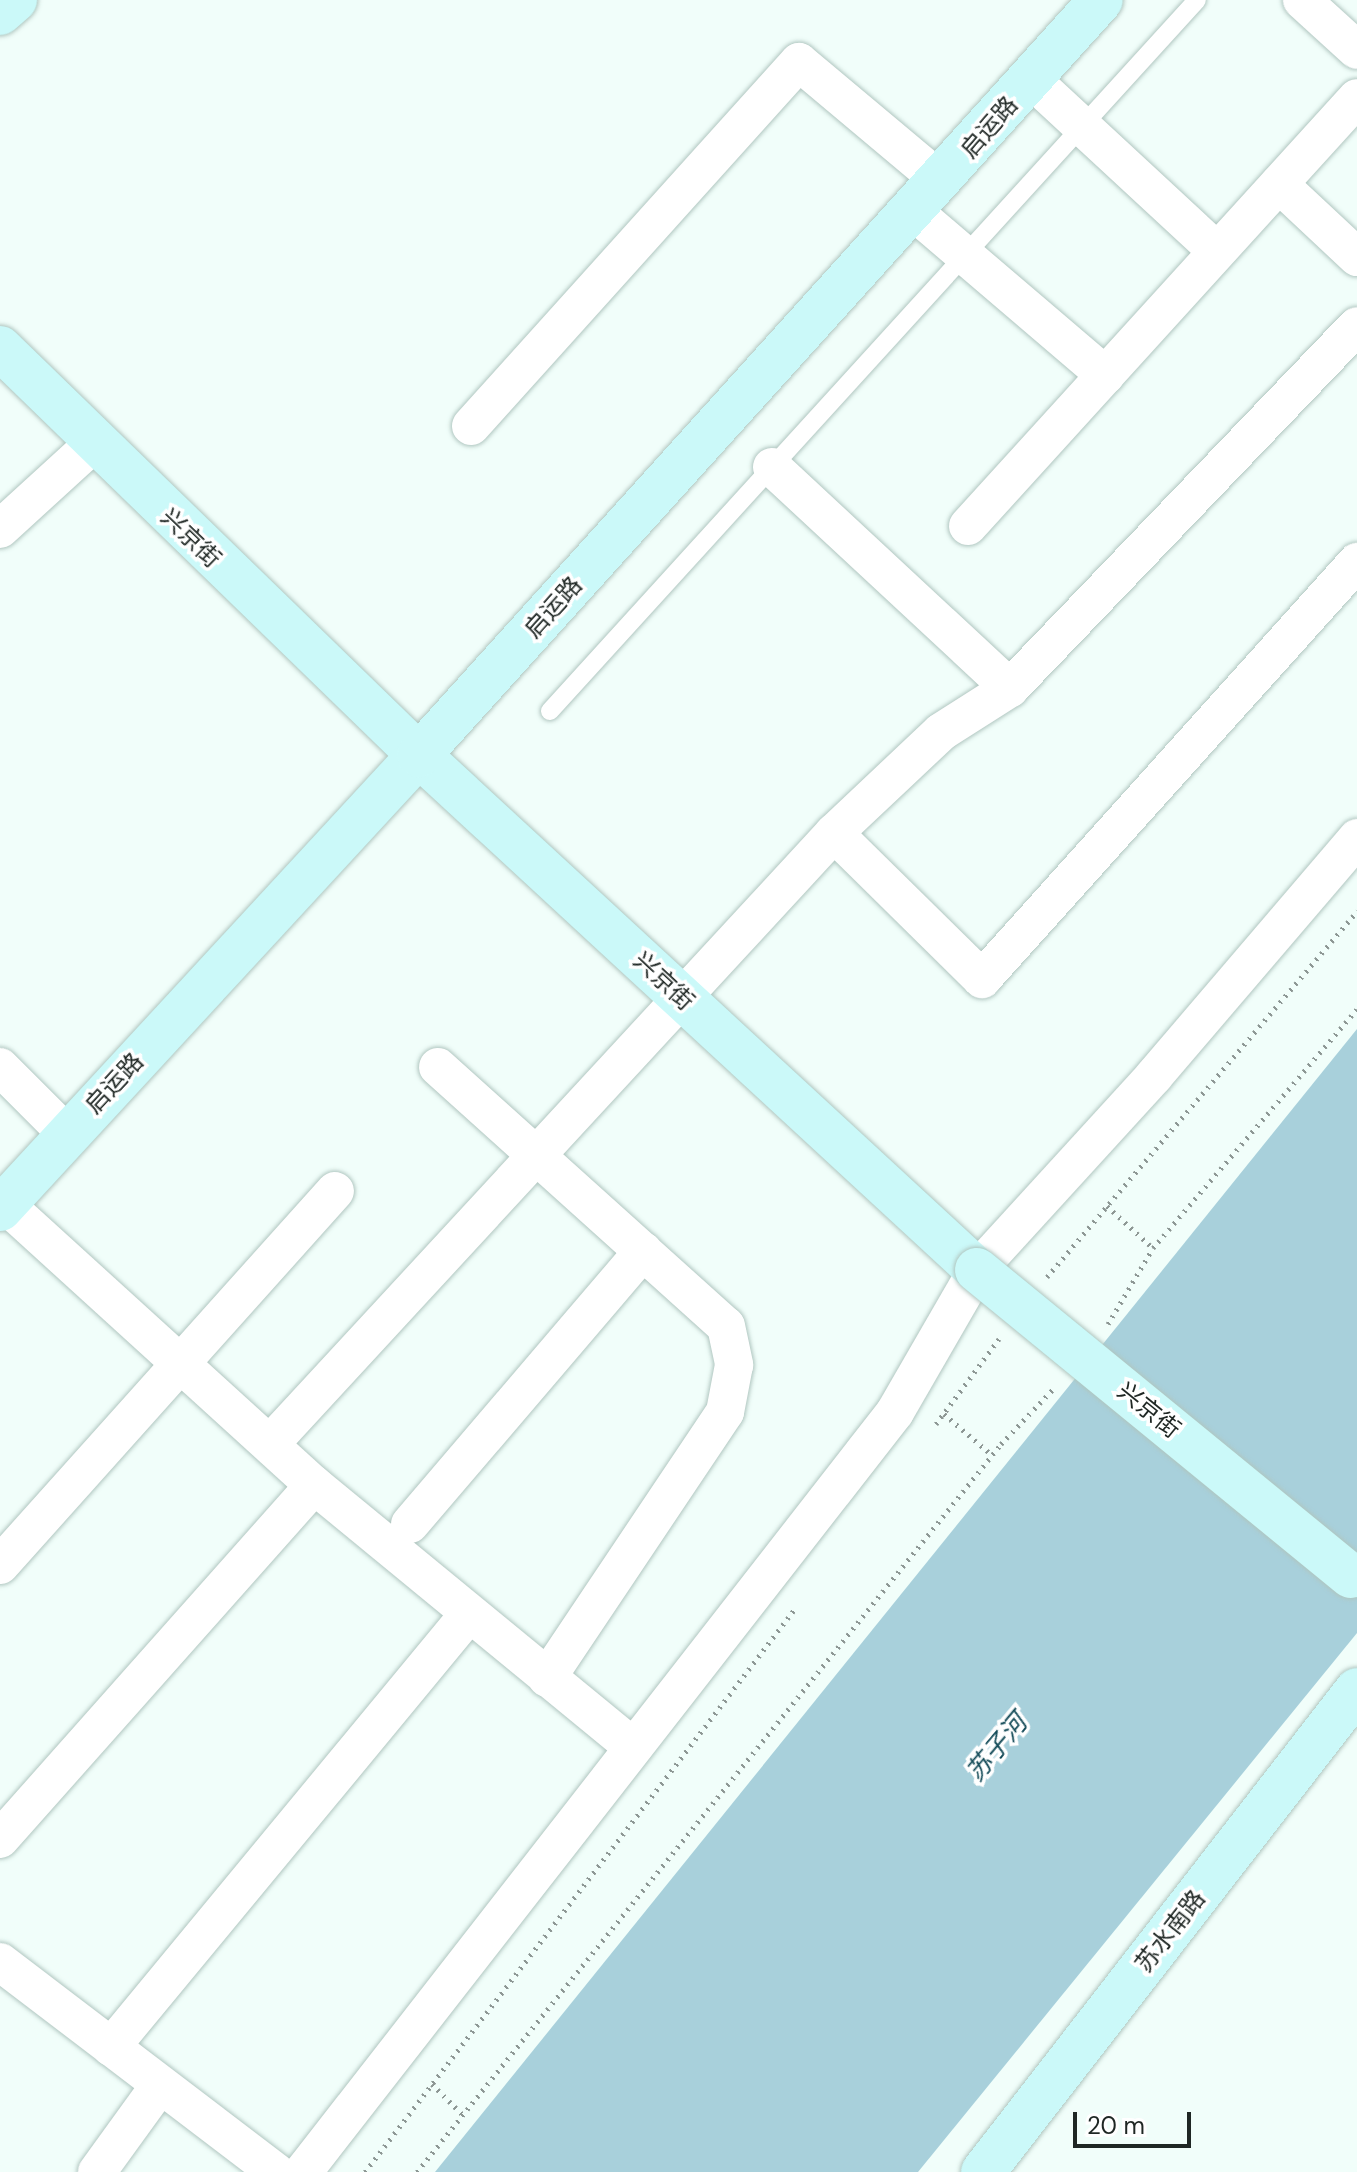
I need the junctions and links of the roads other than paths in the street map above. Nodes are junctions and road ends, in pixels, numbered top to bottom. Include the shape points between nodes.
1 (15, 0) edge
2 (1101, 0) edge
3 (1197, 0) edge
4 (1302, 0) edge
5 (0, 13) edge
6 (1357, 50) edge
7 (1031, 79) junction
8 (1357, 98) edge
9 (1083, 127) junction
10 (1279, 184) junction
11 (927, 196) junction
12 (1217, 251) junction
13 (965, 255) junction
14 (1357, 257) edge
15 (1357, 326) edge
16 (0, 348) edge
17 (1105, 375) junction
18 (471, 426) dead end
19 (93, 444) junction
20 (772, 467) junction
21 (968, 526) dead end
22 (0, 529) edge
23 (1357, 562) edge
24 (1010, 688) junction
25 (550, 711) dead end
26 (419, 755) junction
27 (834, 833) junction
28 (1357, 838) edge
29 (681, 997) junction
30 (0, 1067) edge
31 (438, 1067) dead end
32 (67, 1134) junction
33 (536, 1155) junction
34 (335, 1191) dead end
35 (2, 1206) edge
36 (643, 1251) junction
37 (977, 1270) junction
38 (181, 1364) junction
39 (270, 1444) junction
40 (314, 1485) junction
41 (410, 1524) dead end
42 (0, 1565) edge
43 (1354, 1578) edge
44 (468, 1615) junction
45 (547, 1678) junction
46 (1357, 1690) edge
47 (633, 1747) junction
48 (0, 1839) edge
49 (0, 1962) edge
50 (111, 2047) junction
51 (160, 2085) junction
52 (97, 2172) edge
53 (276, 2172) edge
54 (303, 2172) edge
55 (983, 2172) edge

1 - 5 street
2 - 7 street, 启运路
3 - 9 lane
4 - 6 street
7 - 9 street
7 - 11 street, 启运路
8 - 10 street
9 - 12 street
9 - 13 lane
10 - 12 street
10 - 14 street
11 - 13 street
11 - 18 street via 799,62
11 - 26 street, 启运路
12 - 17 street
13 - 17 street
13 - 20 lane
15 - 24 street
16 - 19 street, 兴京街
17 - 21 street
19 - 22 street
19 - 26 street, 兴京街
20 - 24 street
20 - 25 lane
23 - 27 street via 982,979
24 - 27 street via 941,732
26 - 29 street, 兴京街
26 - 32 street, 启运路
27 - 29 street
28 - 37 street via 1154,1076
29 - 33 street
29 - 37 street, 兴京街
30 - 32 street
31 - 33 street
32 - 35 street, 启运路
33 - 36 street
33 - 39 street
34 - 38 street
35 - 38 street
36 - 41 street
36 - 45 street via 726,1326 734,1365 725,1412
37 - 43 street, 兴京街, bridge
37 - 47 street via 895,1412
38 - 39 street
38 - 42 street
39 - 40 street
40 - 44 street
40 - 48 street
44 - 45 street
44 - 50 street
45 - 47 street
46 - 55 street, 苏水南路
47 - 54 street
49 - 50 street
50 - 51 street
51 - 52 street
51 - 53 street

